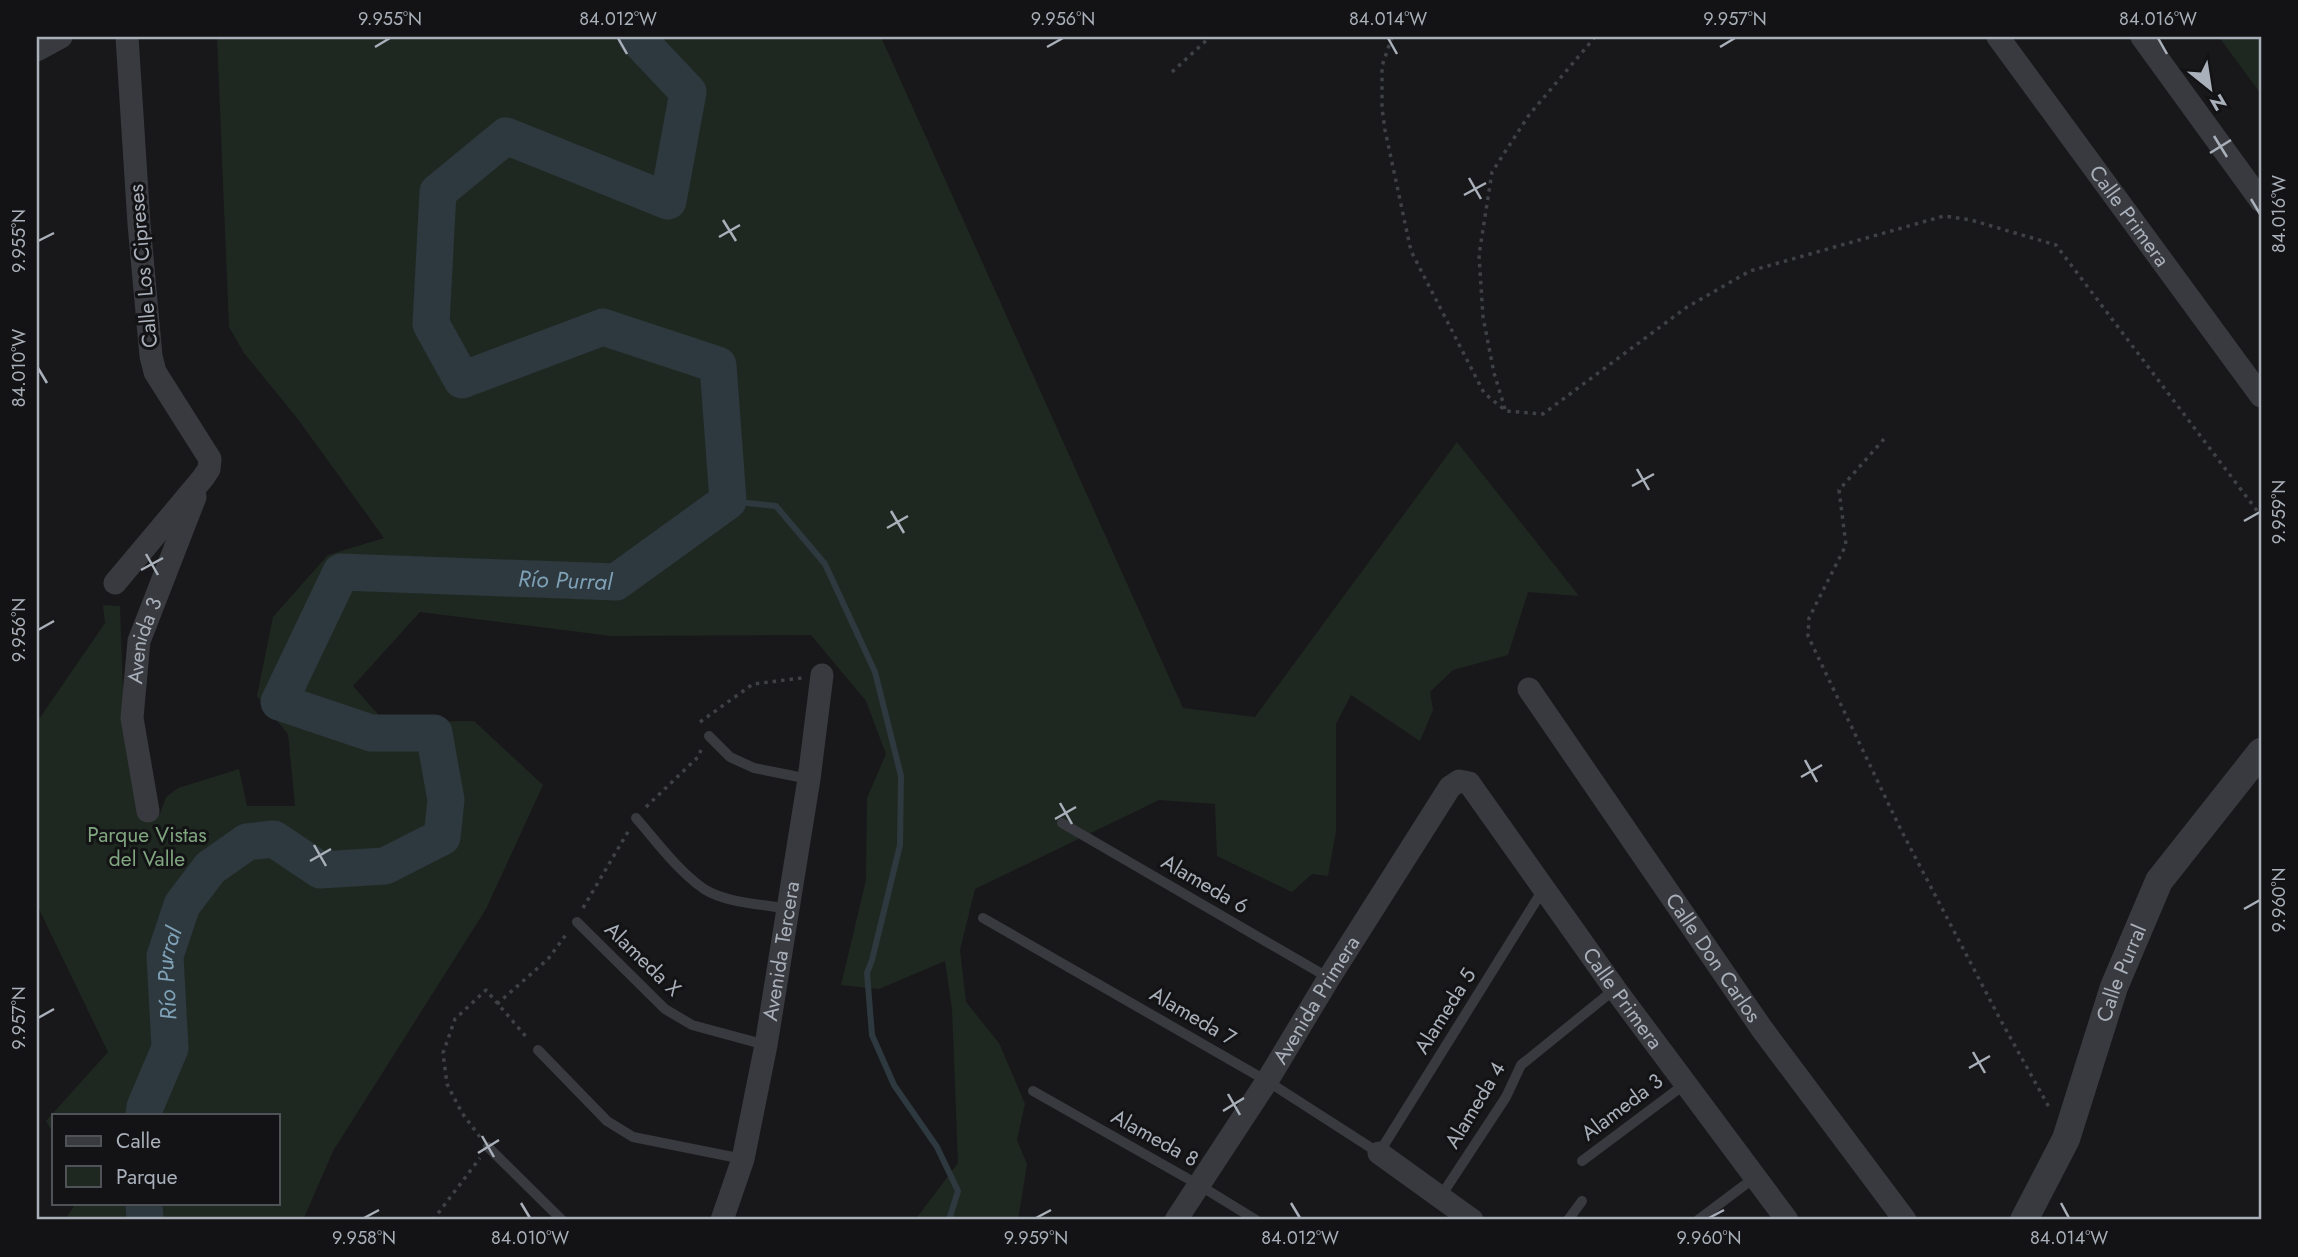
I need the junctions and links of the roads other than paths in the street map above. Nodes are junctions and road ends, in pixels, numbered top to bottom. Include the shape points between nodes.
1 (61, 37) edge
2 (127, 37) edge
3 (2142, 37) edge
4 (2006, 40) edge
5 (37, 50) edge
6 (2261, 201) edge
7 (2261, 396) edge
8 (203, 478) junction
9 (115, 583) dead end
10 (822, 675) dead end
11 (1529, 689) dead end
12 (709, 736) dead end
13 (2261, 752) edge
14 (809, 779) junction
15 (1459, 781) joint
16 (148, 811) dead end
17 (636, 818) dead end
18 (1062, 823) dead end
19 (1544, 888) junction
20 (788, 909) junction
21 (983, 918) dead end
22 (576, 922) dead end
23 (1329, 978) junction
24 (1615, 989) junction
25 (766, 1045) junction
26 (538, 1050) road end
27 (1268, 1082) junction
28 (1685, 1084) junction
29 (1033, 1091) dead end
30 (488, 1147) road end
31 (1380, 1153) junction
32 (743, 1159) junction
33 (1582, 1161) dead end
34 (1754, 1178) junction
35 (1199, 1185) junction
36 (1441, 1196) junction
37 (1582, 1201) dead end
38 (562, 1220) edge
39 (722, 1220) edge
40 (1176, 1220) edge
41 (1256, 1220) edge
42 (1472, 1220) edge
43 (1569, 1220) edge
44 (1698, 1220) edge
45 (1787, 1220) edge
46 (1905, 1220) edge
47 (2024, 1220) edge

1 - 5 street
2 - 8 street, Calle Los Cipreses via 151,356 155,372 210,459
3 - 6 street
4 - 7 street, Calle Primera
8 - 9 street
8 - 16 street, Avenida 3 via 139,641 132,718
10 - 14 street, Avenida Tercera
11 - 46 street, Calle Don Carlos via 1762,1028
12 - 14 lane via 730,757 754,768
13 - 47 street, Calle Purral via 2159,881 2114,986 2066,1139
14 - 20 street, Avenida Tercera
15 - 19 street, Calle Primera via 1469,783
15 - 23 street, Avenida Primera via 1450,787
17 - 20 lane via 705,890
18 - 23 lane, Alameda 6
19 - 24 street, Calle Primera
19 - 31 lane, Alameda 5
20 - 25 street, Avenida Tercera
21 - 27 lane, Alameda 7
22 - 25 lane, Alameda X via 664,1009 692,1026
23 - 27 street, Avenida Primera
24 - 28 street, Calle Primera
24 - 36 lane, Alameda 4 via 1521,1065 1506,1097
25 - 32 street, Avenida Tercera
26 - 32 lane via 607,1121 633,1137
27 - 31 lane, Alameda 7
27 - 35 street, Avenida Primera
28 - 33 lane, Alameda 3
28 - 34 street, Calle Primera
29 - 35 lane, Alameda 8
30 - 38 lane
31 - 36 street
32 - 39 street, Avenida Tercera
34 - 44 lane
34 - 45 street, Calle Primera
35 - 40 street, Avenida Primera
35 - 41 lane, Alameda 8
36 - 42 street
37 - 43 lane

